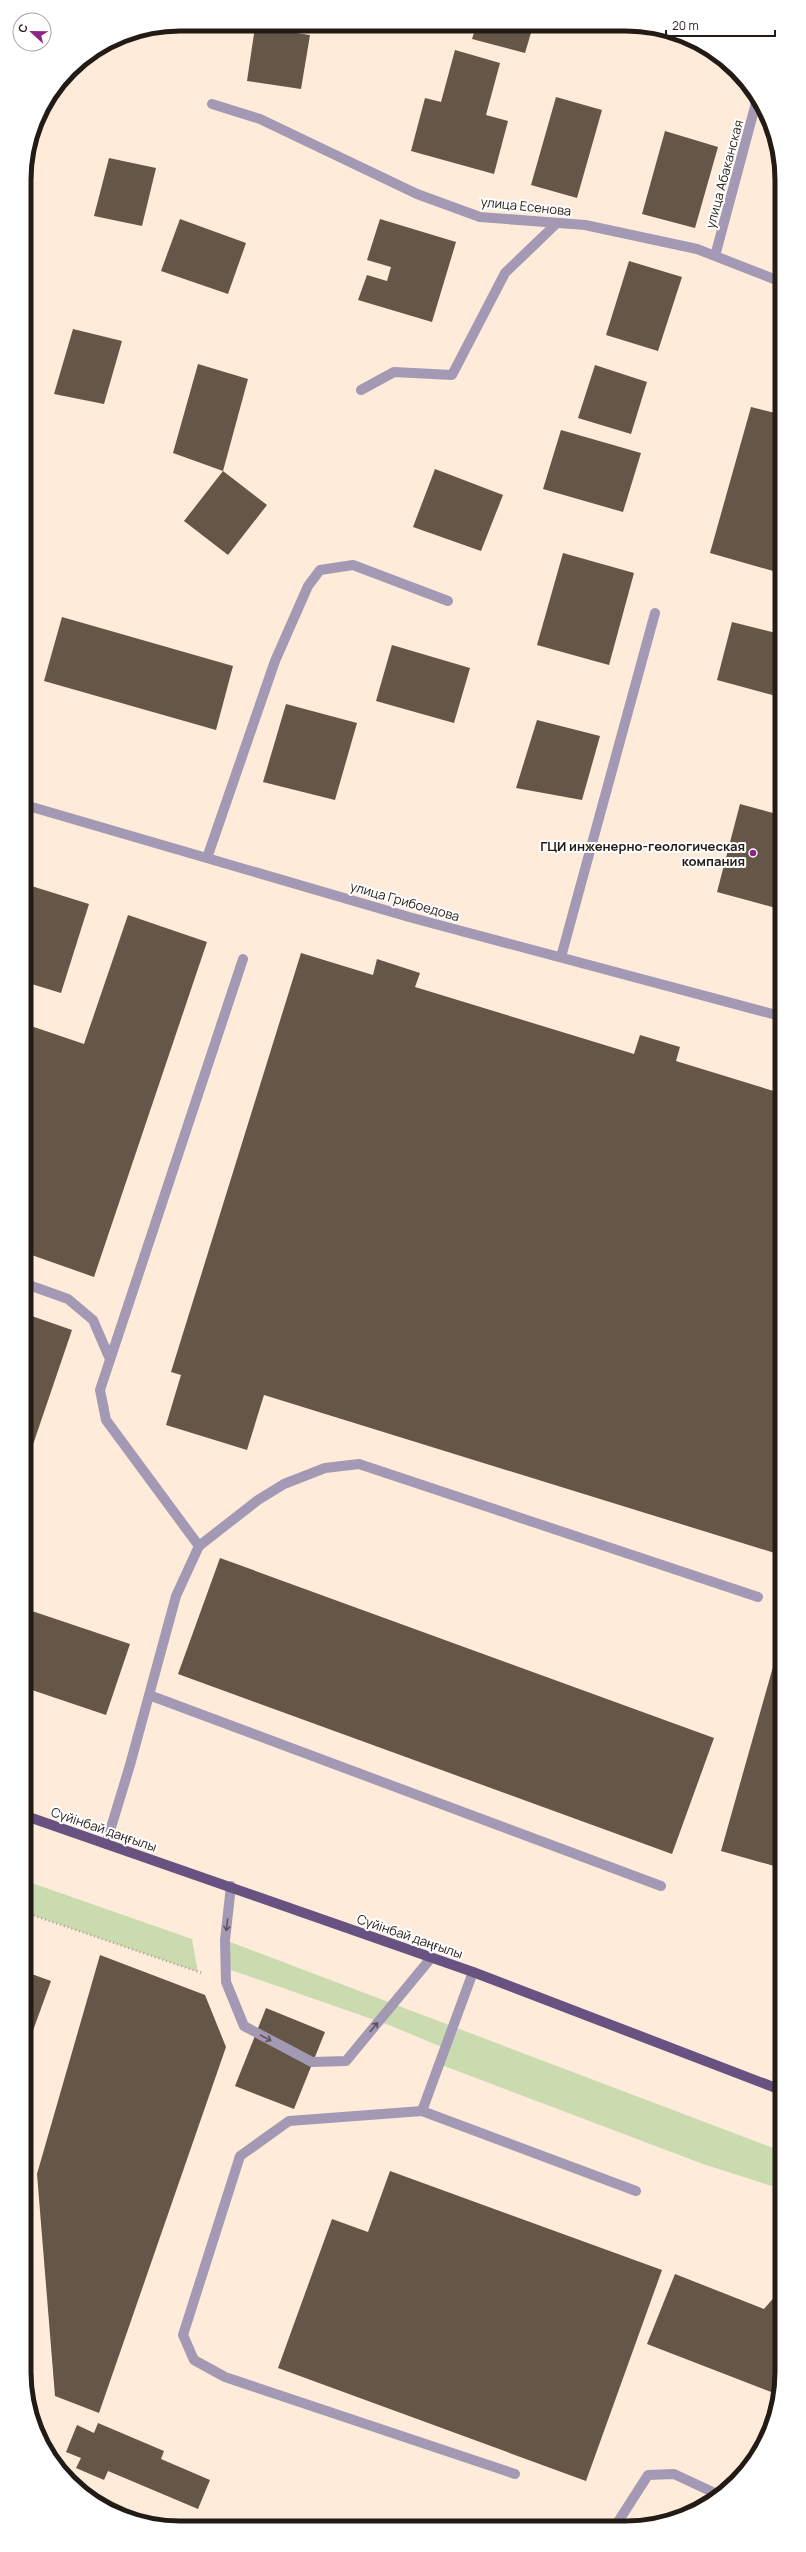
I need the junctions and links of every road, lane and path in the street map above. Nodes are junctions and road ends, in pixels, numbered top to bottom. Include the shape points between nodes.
1 (212, 104) dead end
2 (756, 107) edge
3 (557, 223) junction
4 (715, 256) junction
5 (775, 278) edge
6 (361, 390) dead end
7 (448, 601) dead end
8 (654, 613) dead end
9 (31, 807) edge
10 (207, 858) junction
11 (561, 957) junction
12 (243, 959) dead end
13 (775, 1015) edge
14 (31, 1286) edge
15 (109, 1357) junction
16 (199, 1546) junction
17 (758, 1597) dead end
18 (150, 1695) junction
19 (31, 1818) edge
20 (106, 1844) junction
21 (231, 1886) junction
22 (661, 1886) dead end
23 (31, 1915) edge
24 (431, 1958) junction
25 (474, 1972) junction
26 (226, 1982) junction
27 (775, 2088) edge
28 (422, 2111) junction
29 (636, 2191) dead end
30 (515, 2474) dead end
31 (714, 2493) edge
32 (619, 2521) edge

1 - 3 street, улица Есенова via 260,119 417,194 480,217
2 - 4 street, улица Абаканская
3 - 4 street, улица Есенова via 585,225 697,249
3 - 6 street via 505,273 452,375 394,372
4 - 5 street, улица Есенова
7 - 10 street via 352,565 320,570 308,586 275,661
8 - 11 street
9 - 10 street, улица Грибоедова
10 - 11 street, улица Грибоедова via 409,917
11 - 13 street, улица Грибоедова
12 - 15 street via 122,1325
14 - 15 street via 68,1299 94,1320
15 - 16 street via 100,1390 106,1420
16 - 17 street via 258,1500 284,1484 326,1468 359,1464
16 - 18 street via 176,1596
18 - 20 street
18 - 22 street
19 - 20 main road, Сүйінбай даңғылы
20 - 21 main road, Сүйінбай даңғылы
21 - 24 main road, Сүйінбай даңғылы
21 -> 26 street via 225,1940
23 - 26 path
24 - 25 main road, Сүйінбай даңғылы
26 -> 24 street via 244,2026 312,2062 346,2061
25 - 27 main road, Сүйінбай даңғылы
25 - 28 street
28 - 29 street
28 - 30 street via 289,2121 240,2156 183,2335 194,2360 225,2377
31 - 32 street via 674,2474 648,2475

